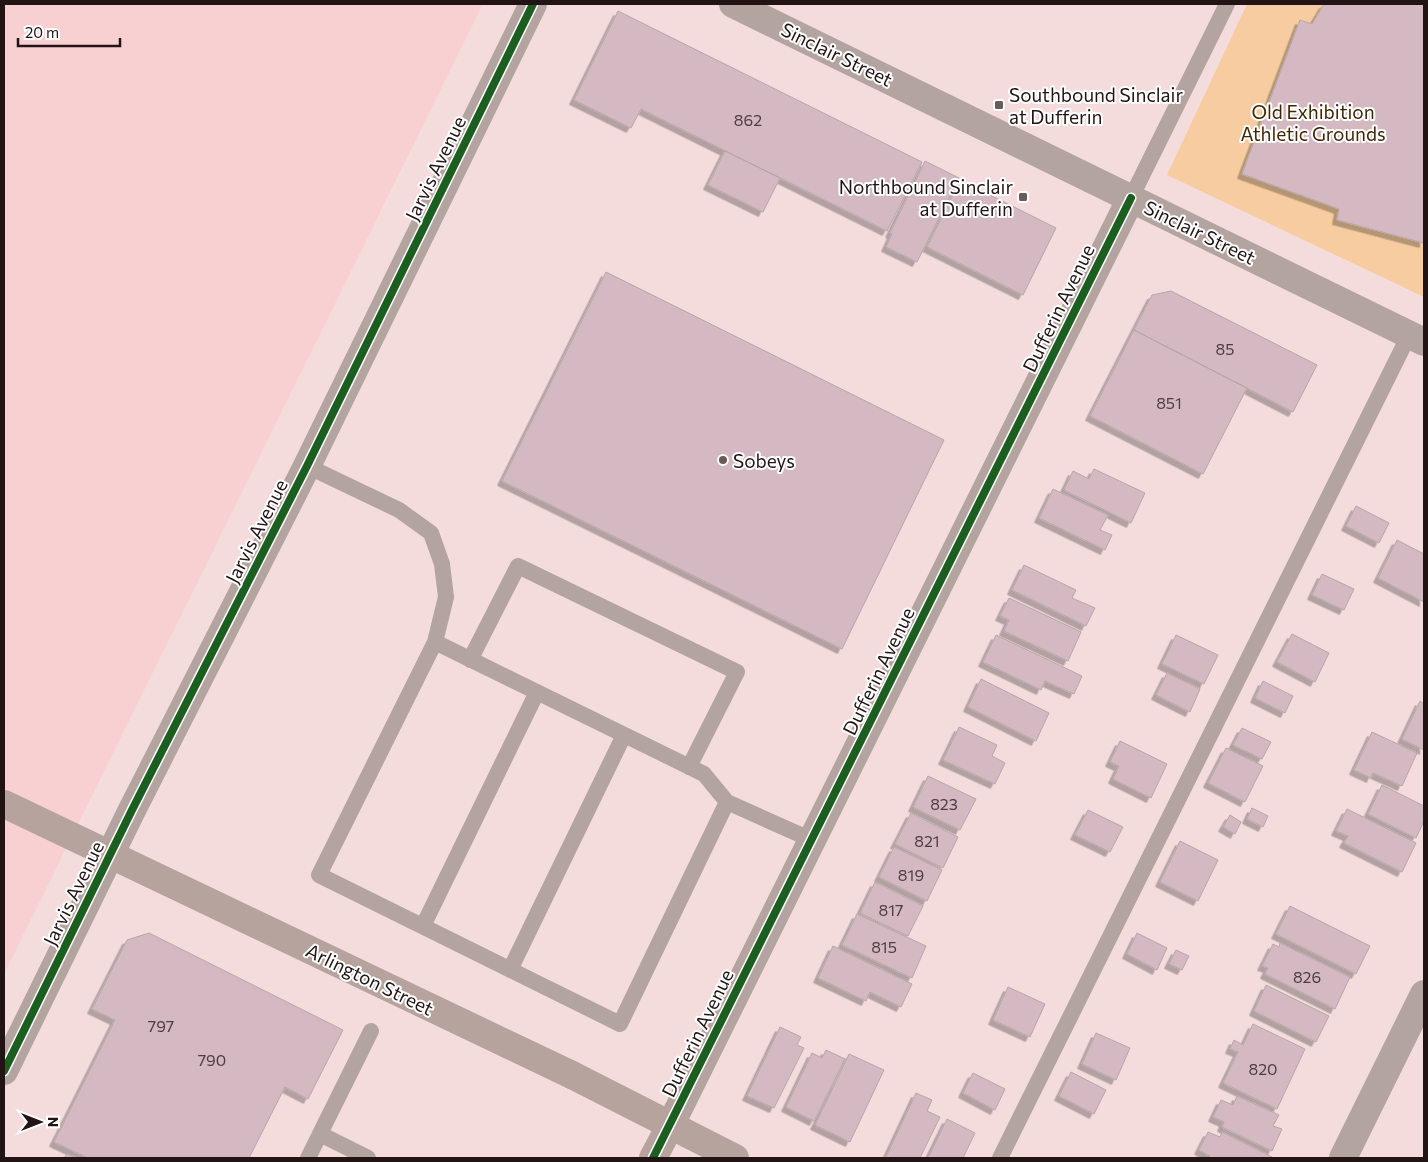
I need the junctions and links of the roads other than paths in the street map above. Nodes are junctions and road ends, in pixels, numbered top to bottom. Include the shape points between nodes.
1 (533, 4) edge
2 (734, 4) edge
3 (1227, 4) edge
4 (1131, 198) junction
5 (1417, 339) edge
6 (307, 466) junction
7 (435, 642) junction
8 (470, 660) junction
9 (537, 692) junction
10 (624, 735) junction
11 (690, 767) junction
12 (727, 802) junction
13 (4, 804) edge
14 (812, 840) junction
15 (423, 926) junction
16 (510, 970) junction
17 (1424, 994) edge
18 (371, 1031) dead end
19 (4, 1071) edge
20 (670, 1126) junction
21 (320, 1134) junction
22 (308, 1158) edge
23 (368, 1158) edge
24 (653, 1158) edge
25 (735, 1158) edge
26 (1000, 1158) edge
27 (1343, 1158) edge

1 - 6 street, Jarvis Avenue
2 - 4 street, Sinclair Street
3 - 4 lane
4 - 5 street, Sinclair Street
4 - 14 street, Dufferin Avenue
5 - 26 lane
6 - 7 lane via 399,510 431,533 442,564 446,597
6 - 19 street, Jarvis Avenue
7 - 8 lane
7 - 15 lane via 319,875
8 - 9 lane
8 - 11 lane via 518,566 737,672
9 - 10 lane
9 - 15 lane
10 - 11 lane
10 - 16 lane
11 - 12 lane via 704,774
12 - 14 lane
12 - 16 lane via 620,1024
13 - 20 main road, Arlington Street, bridge via 572,1075
14 - 20 street, Dufferin Avenue
15 - 16 lane
17 - 27 street
18 - 21 lane
20 - 24 main road, Dufferin Avenue
20 - 25 main road, Arlington Street
21 - 22 lane
21 - 23 lane

